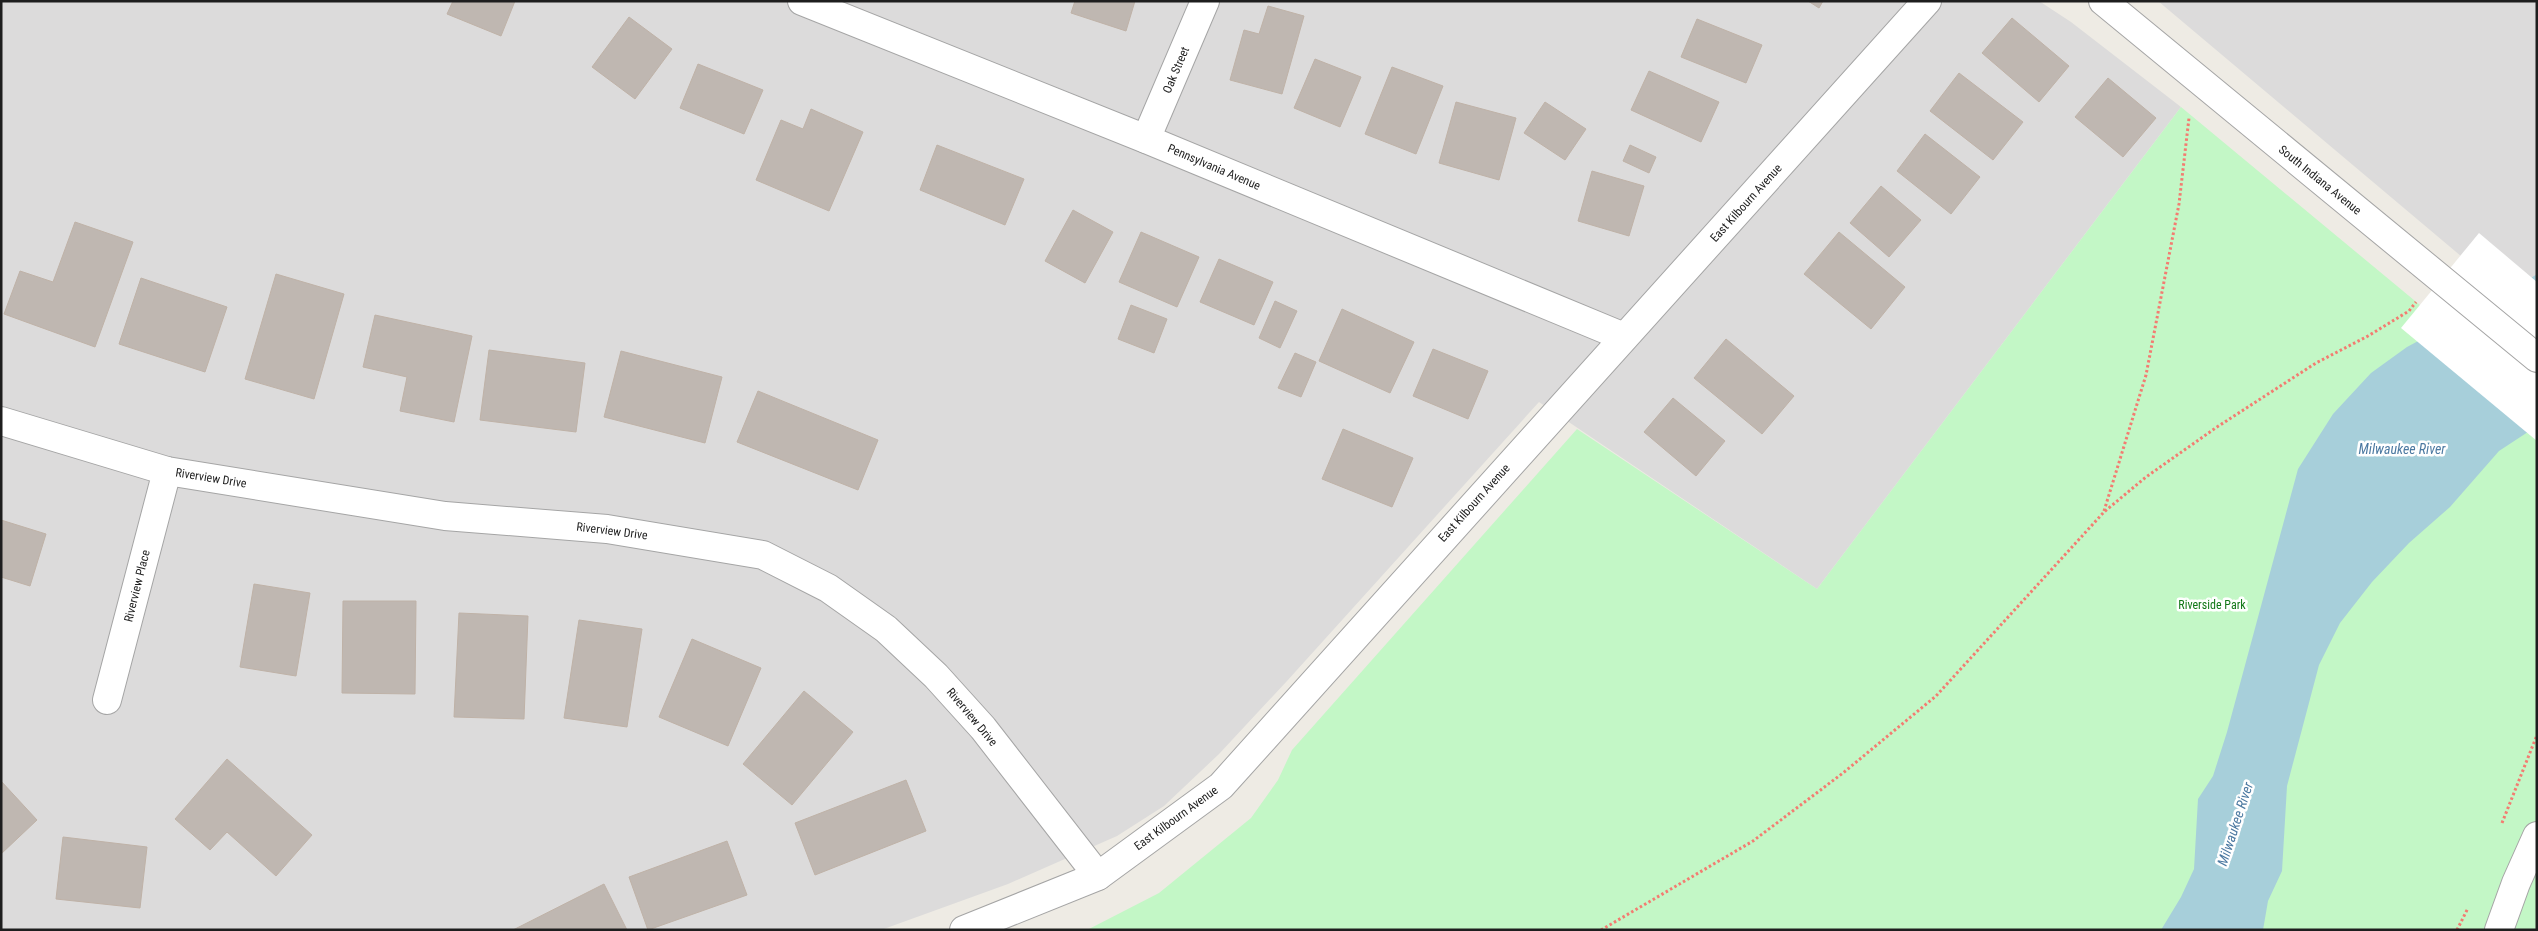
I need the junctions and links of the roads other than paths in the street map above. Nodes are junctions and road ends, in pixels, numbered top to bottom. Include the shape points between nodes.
1 (802, 1) edge
2 (1205, 1) edge
3 (1927, 1) edge
4 (2103, 1) edge
5 (1146, 139) junction
6 (1624, 338) junction
7 (2537, 358) edge
8 (1, 421) edge
9 (166, 471) junction
10 (107, 700) dead end
11 (2537, 836) edge
12 (1098, 876) junction
13 (964, 930) edge
14 (2499, 930) edge

1 - 5 street, Pennsylvania Avenue
2 - 5 street, Oak Street
3 - 6 street, East Kilbourn Avenue
4 - 7 street, South Indiana Avenue
5 - 6 street, Pennsylvania Avenue
6 - 12 street, East Kilbourn Avenue via 1221,786
8 - 9 street, Riverview Drive
9 - 10 street, Riverview Place
9 - 12 street, Riverview Drive via 445,516 607,529 763,554 828,588 886,629 936,676 983,728
11 - 14 street
12 - 13 street, East Kilbourn Avenue

